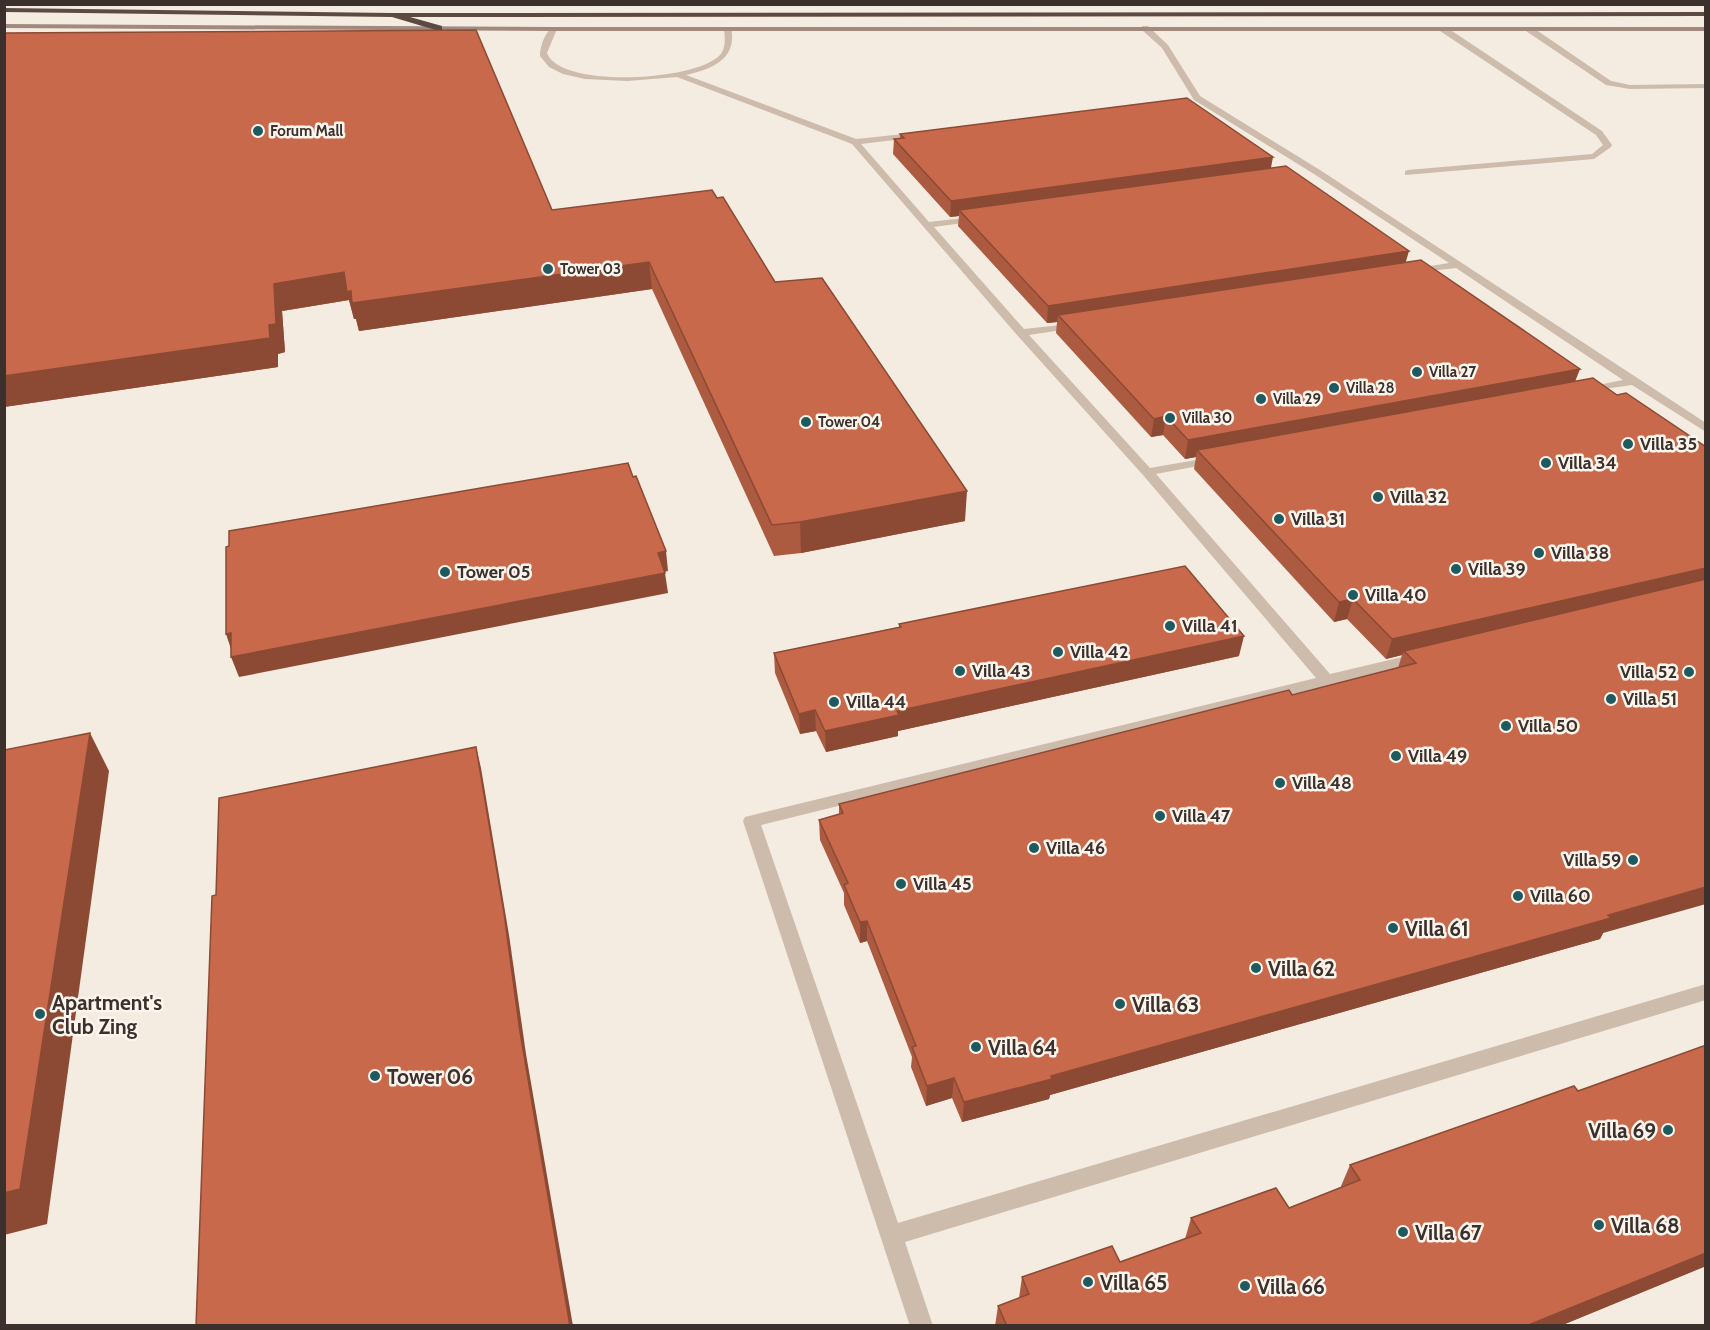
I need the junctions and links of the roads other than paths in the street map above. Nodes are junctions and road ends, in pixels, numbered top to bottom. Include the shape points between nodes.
1 (4, 10) edge
2 (58, 11) junction
3 (1706, 14) edge
4 (392, 15) junction
5 (4, 17) edge
6 (4, 26) edge
7 (439, 28) junction
8 (1145, 28) junction
9 (1443, 28) junction
10 (728, 29) junction
11 (1529, 29) junction
12 (1706, 29) edge
13 (553, 30) junction
14 (678, 75) junction
15 (1706, 86) edge
16 (1197, 98) junction
17 (1185, 100) edge
18 (926, 133) edge
19 (855, 142) junction
20 (1317, 172) junction
21 (1408, 173) dead end
22 (1305, 174) dead end
23 (986, 217) edge
24 (927, 225) junction
25 (1458, 265) junction
26 (1399, 274) edge
27 (1092, 322) edge
28 (1021, 333) junction
29 (1634, 381) junction
30 (1576, 392) edge
31 (1706, 429) edge
32 (1228, 456) edge
33 (1147, 472) junction
34 (1430, 656) edge
35 (1327, 680) junction
36 (1706, 992) edge
37 (894, 1235) junction
38 (922, 1326) edge

1 - 2 highway
2 - 4 highway
2 - 5 highway
3 - 4 highway
4 - 7 highway
6 - 7 street
7 - 13 street
8 - 9 street
8 - 10 street
8 - 16 street via 1165,47
9 - 11 street
9 - 21 street via 1599,133 1608,145 1594,156
10 - 13 street
10 - 14 street via 725,55 707,66
11 - 12 street
11 - 15 street via 1609,83 1630,87
13 - 14 street via 544,50 556,69 608,79
14 - 19 street
16 - 17 street
16 - 20 street
18 - 19 street
19 - 24 street
20 - 22 street
20 - 25 street
23 - 24 street
24 - 28 street
25 - 26 street
25 - 29 street
27 - 28 street
28 - 33 street
29 - 30 street
29 - 31 street
32 - 33 street
33 - 35 street
34 - 35 street
35 - 37 street via 751,821
36 - 37 street
37 - 38 street

